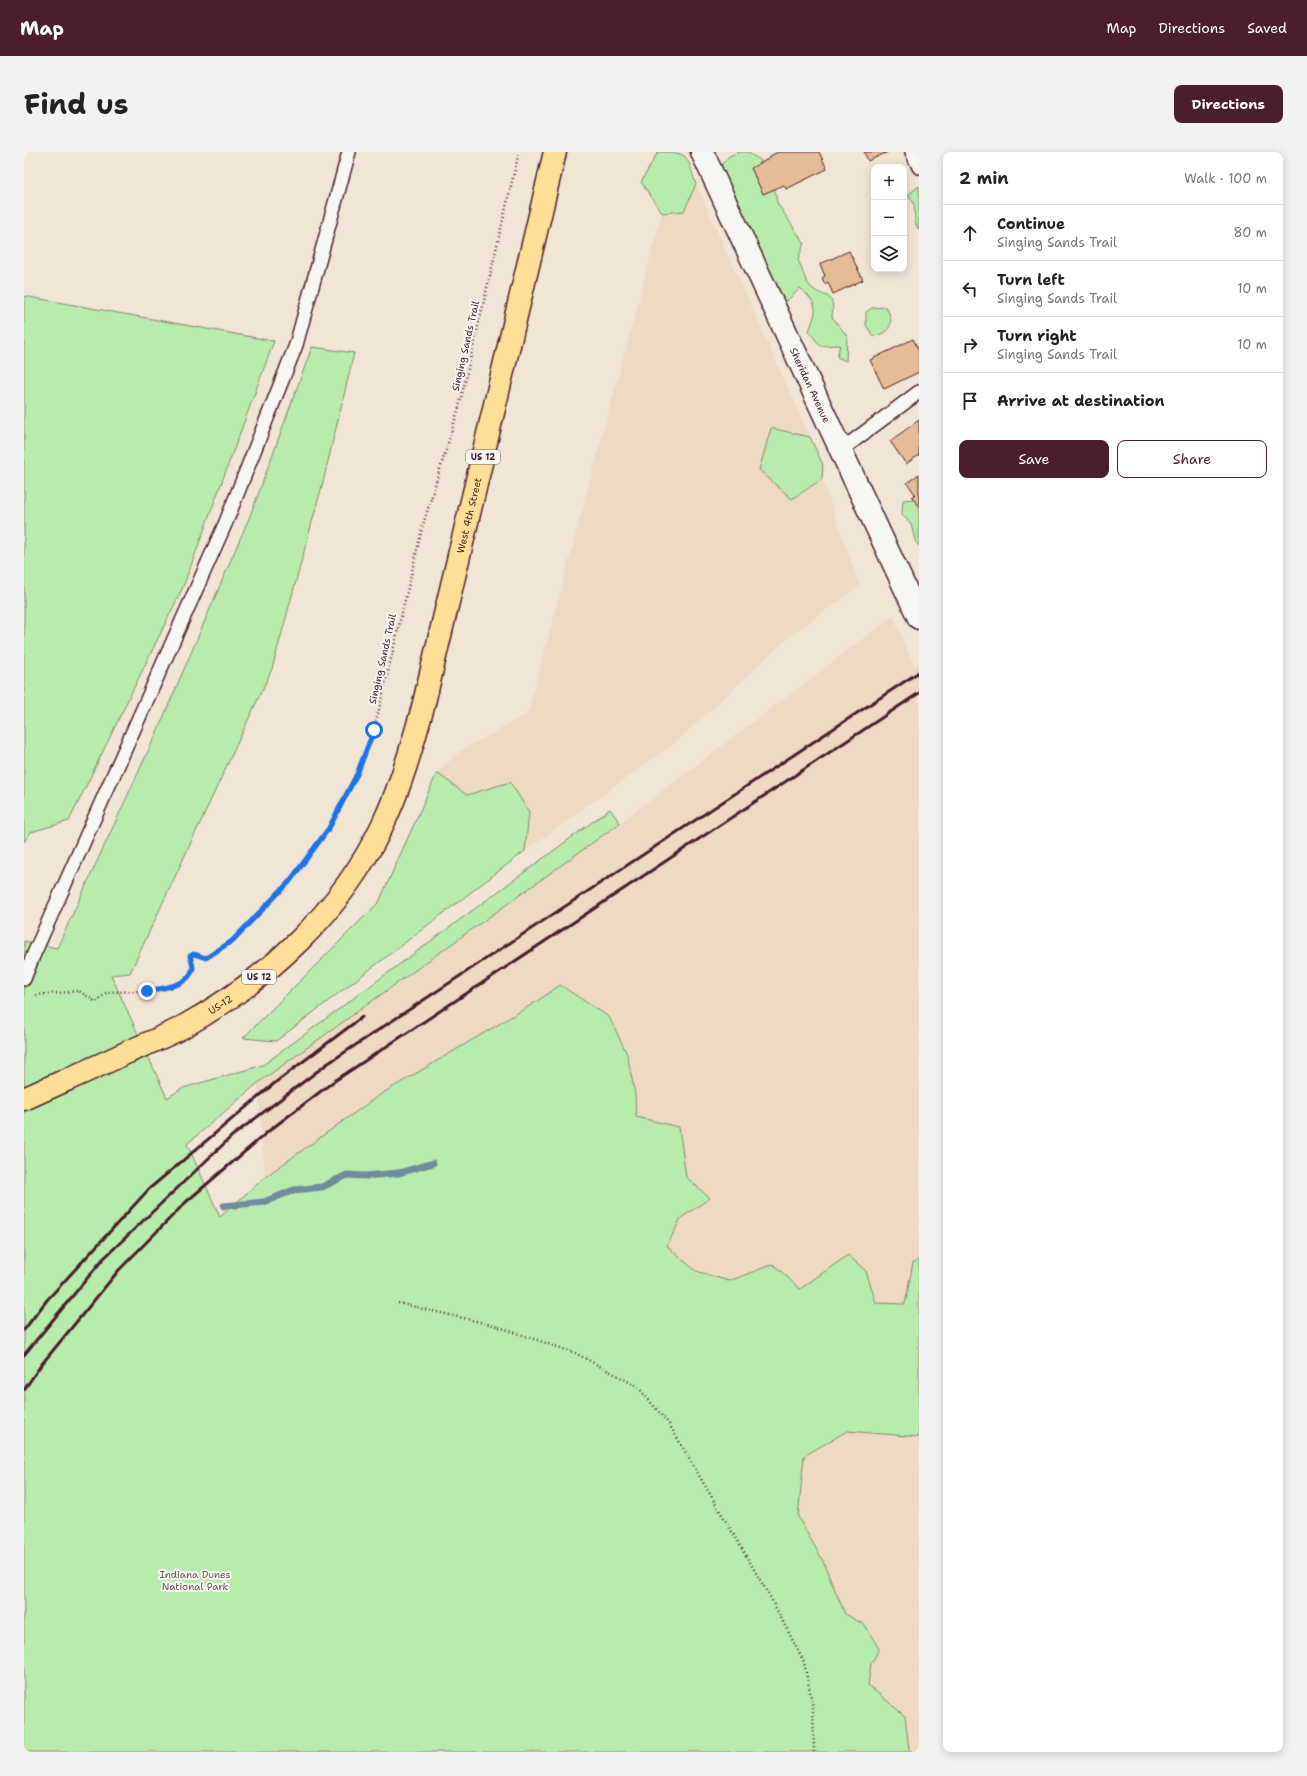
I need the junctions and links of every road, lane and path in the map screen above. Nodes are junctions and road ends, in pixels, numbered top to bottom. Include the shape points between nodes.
1 (349, 152) edge
2 (519, 152) edge
3 (555, 152) edge
4 (702, 152) edge
5 (912, 152) edge
6 (919, 167) edge
7 (919, 392) edge
8 (841, 450) junction
9 (919, 618) edge
10 (408, 762) joint
11 (24, 979) edge
12 (32, 995) dead end
13 (24, 1099) edge
14 (398, 1303) dead end
15 (814, 1752) edge

1 - 11 lane via 293,352 226,522
2 - 12 path, Singing Sands Trail via 459,407 423,525 374,730 357,774 329,828 290,881 232,941 206,958 194,954 190,956 193,968 188,978 174,986 147,991 107,992 96,1002 79,992
3 - 10 main road, West 4th Street / US 12
4 - 8 street, Sheridan Avenue
5 - 6 lane
7 - 8 lane
8 - 9 street, Sheridan Avenue
10 - 13 main road, US-12 / US 12 via 383,824 356,872 316,923 272,967 227,1001 180,1029
14 - 15 path via 493,1326 575,1353 637,1386 669,1424 769,1595 804,1662 813,1707

